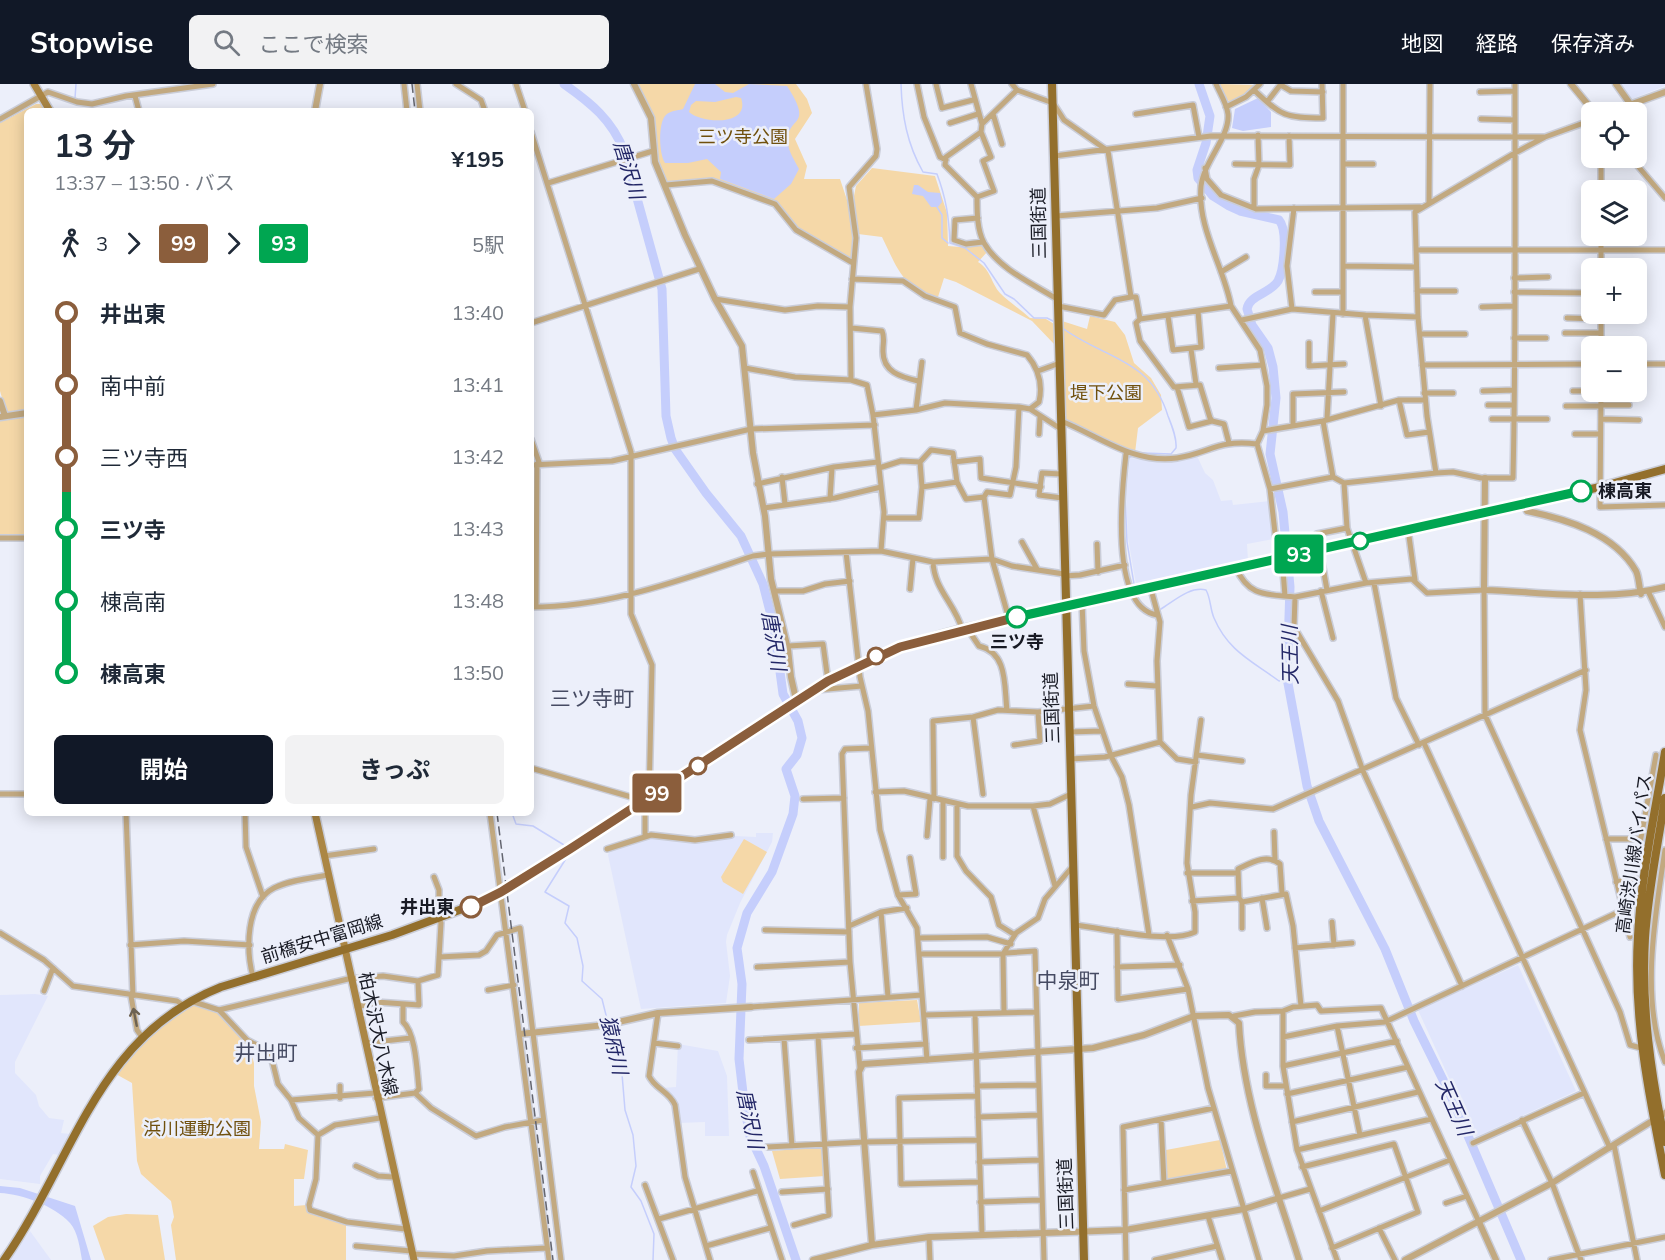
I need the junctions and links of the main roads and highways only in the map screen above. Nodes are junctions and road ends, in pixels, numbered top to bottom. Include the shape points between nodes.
1 (34, 84) edge
2 (1052, 84) edge
3 (48, 108) edge
4 (1665, 469) edge
5 (1066, 606) junction
6 (1661, 753) edge
7 (1665, 798) edge
8 (316, 816) edge
9 (346, 949) junction
10 (1660, 1117) edge
11 (1665, 1142) edge
12 (1665, 1175) edge
13 (412, 1255) edge
14 (4, 1260) edge
15 (1084, 1260) edge

1 - 3 main road
2 - 5 main road, 三国街道
4 - 5 main road, 前橋安中富岡線 via 1600,487
5 - 9 main road, 前橋安中富岡線 via 900,647 860,664 813,690 501,892 439,918
5 - 15 main road, 三国街道
6 - 10 main road, 高崎渋川線バイパス via 1641,897 1637,1000 1641,1048
7 - 10 main road, 高崎渋川線バイパス via 1650,897 1645,968 1648,1050
8 - 9 main road, 柏木沢大八木線
9 - 13 main road, 柏木沢大八木線
9 - 14 main road, 前橋安中富岡線 via 221,987 187,1003 142,1037 109,1077
10 - 11 main road, 高崎渋川線バイパス
10 - 12 main road, 高崎渋川線バイパス

